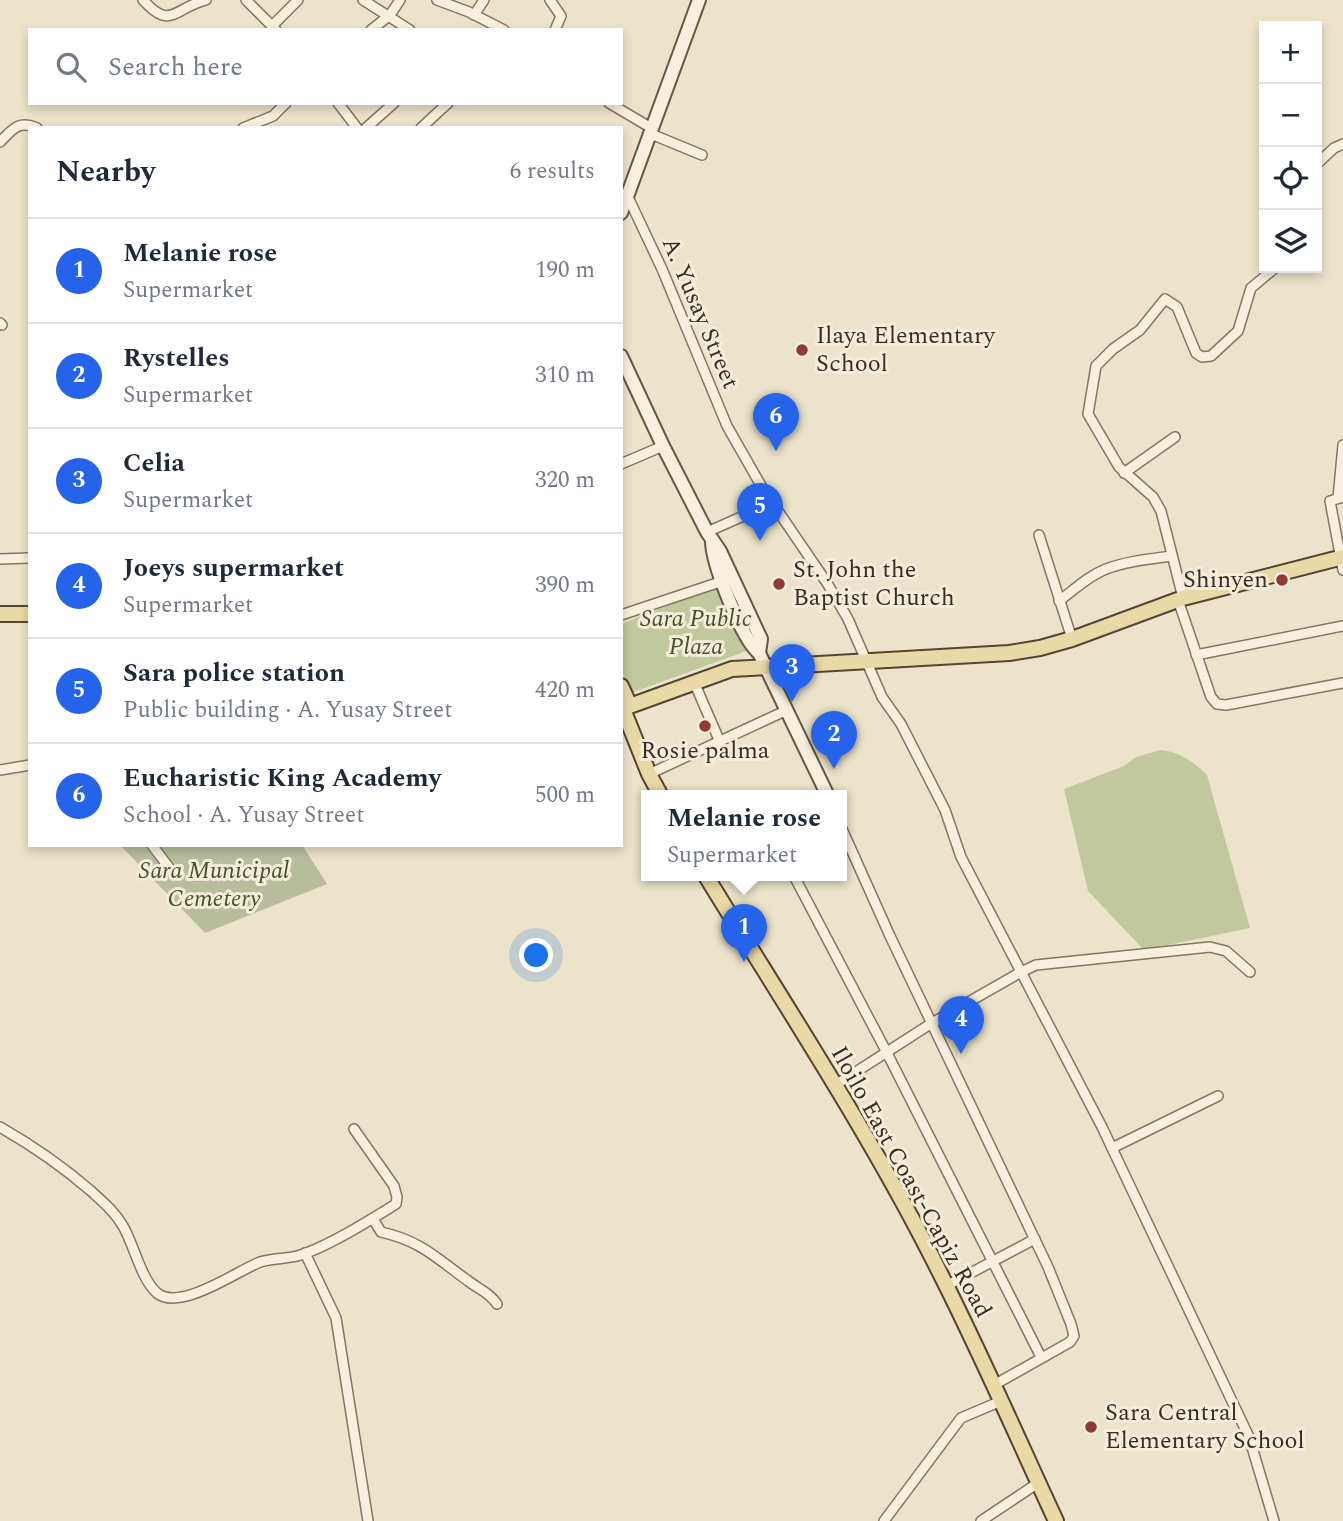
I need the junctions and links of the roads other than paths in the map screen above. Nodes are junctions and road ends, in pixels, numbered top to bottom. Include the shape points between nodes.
1 (143, 0) edge
2 (206, 0) edge
3 (246, 0) edge
4 (298, 0) edge
5 (363, 0) edge
6 (400, 0) edge
7 (437, 0) edge
8 (484, 0) edge
9 (550, 0) edge
10 (699, 0) edge
11 (454, 3) edge
12 (390, 15) junction
13 (474, 15) junction
14 (274, 28) edge
15 (374, 28) edge
16 (407, 28) edge
17 (499, 28) edge
18 (556, 28) edge
19 (284, 105) edge
20 (340, 105) edge
21 (392, 105) edge
22 (446, 105) edge
23 (612, 105) edge
24 (31, 126) edge
25 (248, 126) edge
26 (356, 126) edge
27 (368, 126) edge
28 (423, 126) edge
29 (652, 132) junction
30 (0, 142) edge
31 (1343, 144) edge
32 (702, 155) dead end
33 (1322, 159) edge
34 (628, 197) junction
35 (623, 208) edge
36 (1269, 273) edge
37 (623, 360) edge
38 (1175, 437) dead end
39 (1343, 445) edge
40 (663, 446) junction
41 (623, 463) edge
42 (1124, 473) junction
43 (1340, 498) edge
44 (773, 503) junction
45 (1039, 535) dead end
46 (709, 536) junction
47 (1172, 556) junction
48 (28, 558) edge
49 (0, 559) edge
50 (1342, 561) edge
51 (727, 580) junction
52 (1181, 599) junction
53 (1059, 601) junction
54 (0, 614) edge
55 (28, 614) edge
56 (623, 614) edge
57 (1343, 626) edge
58 (1072, 639) junction
59 (1196, 655) junction
60 (762, 659) junction
61 (866, 660) junction
62 (694, 682) junction
63 (1343, 683) edge
64 (625, 705) edge
65 (785, 711) junction
66 (626, 735) edge
67 (720, 742) junction
68 (28, 765) edge
69 (0, 770) edge
70 (649, 774) junction
71 (658, 790) edge
72 (824, 790) edge
73 (847, 840) edge
74 (154, 847) edge
75 (170, 869) dead end
76 (709, 881) edge
77 (797, 881) edge
78 (1021, 972) junction
79 (1250, 972) dead end
80 (932, 1023) junction
81 (886, 1051) junction
82 (834, 1086) junction
83 (1218, 1096) dead end
84 (0, 1127) edge
85 (354, 1129) dead end
86 (1112, 1148) junction
87 (373, 1219) junction
88 (1035, 1240) junction
89 (304, 1253) junction
90 (993, 1261) junction
91 (946, 1286) junction
92 (497, 1304) dead end
93 (1041, 1357) junction
94 (994, 1385) junction
95 (1001, 1401) junction
96 (1038, 1483) junction
97 (368, 1521) edge
98 (884, 1521) edge
99 (981, 1521) edge
100 (1055, 1521) edge
101 (1274, 1521) edge

1 - 2 street via 164,17
3 - 14 street
4 - 14 street
5 - 12 street
6 - 12 street
7 - 11 street
8 - 13 street
9 - 18 street via 561,16
10 - 29 street
11 - 13 street
12 - 15 street
12 - 16 street
13 - 17 street
19 - 25 street via 273,116
20 - 26 street
21 - 27 street
22 - 28 street
23 - 29 street
24 - 30 street via 16,127
29 - 32 street
29 - 34 street
31 - 33 street
34 - 35 street
34 - 44 street, A. Yusay Street via 727,426
36 - 42 street via 1251,288 1238,331 1211,356 1196,353 1177,307 1165,299 1140,330 1096,366 1088,414
37 - 40 street
38 - 42 street
39 - 43 street
40 - 41 street
40 - 46 street
42 - 47 street via 1153,497
43 - 50 street via 1330,501
44 - 46 street
44 - 61 street, A. Yusay Street via 827,583
45 - 53 street
46 - 51 street
47 - 52 street
47 - 53 street via 1104,569
48 - 49 street
50 - 52 main road
51 - 56 street
51 - 60 street via 751,647
52 - 58 main road
52 - 59 street
53 - 58 street
54 - 55 main road
57 - 59 street
58 - 61 main road via 1009,653
59 - 63 street via 1217,704
60 - 61 main road
60 - 62 main road
60 - 65 street
61 - 78 street, A. Yusay Street via 946,810 961,857
62 - 64 main road
62 - 67 street
64 - 66 main road
65 - 67 street
65 - 72 street
66 - 70 main road
67 - 70 street
68 - 69 street
70 - 71 main road
73 - 80 street
74 - 75 street
76 - 82 main road, Iloilo East Coast-Capiz Road
77 - 81 street
78 - 79 street via 1037,965 1210,947 1226,951
78 - 80 street
78 - 86 street, A. Yusay Street
80 - 81 street
80 - 88 street
81 - 82 street
81 - 90 street
82 - 91 main road, Iloilo East Coast-Capiz Road
83 - 86 street
84 - 89 street via 60,1163 114,1212 159,1295 189,1295 262,1262
85 - 87 street via 397,1197 396,1204
86 - 101 street, A. Yusay Street via 1249,1437
87 - 89 street
87 - 92 street via 381,1232 417,1243 491,1295
88 - 90 street
88 - 93 street via 1074,1336
89 - 97 street via 336,1318
90 - 91 street
90 - 93 street
91 - 94 main road, Iloilo East Coast-Capiz Road
93 - 94 street
94 - 95 main road, Iloilo East Coast-Capiz Road
95 - 96 main road, Iloilo East Coast-Capiz Road
95 - 98 street via 961,1418
96 - 99 street
96 - 100 main road, Iloilo East Coast-Capiz Road

